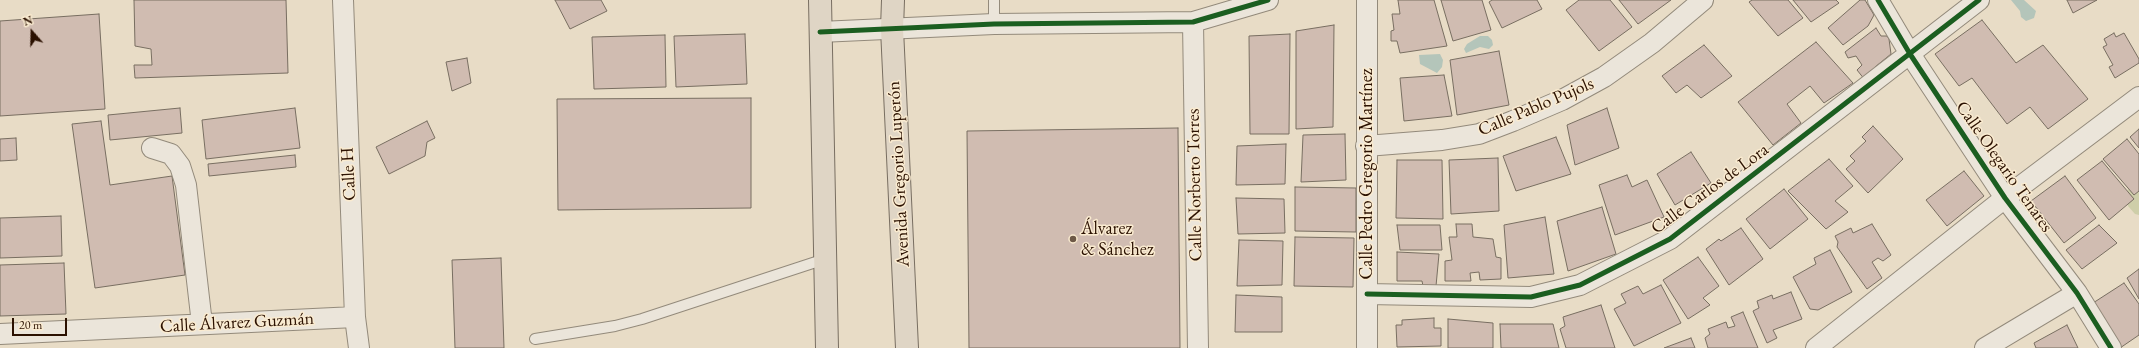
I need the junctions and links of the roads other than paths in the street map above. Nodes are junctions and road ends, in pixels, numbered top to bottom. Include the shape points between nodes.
1 (342, 0) edge
2 (820, 0) edge
3 (893, 0) edge
4 (994, 0) edge
5 (1268, 0) edge
6 (1368, 0) edge
7 (1703, 0) edge
8 (1878, 0) edge
9 (1980, 0) edge
10 (1193, 22) junction
11 (994, 24) junction
12 (892, 29) junction
13 (820, 32) junction
14 (1910, 54) junction
15 (2139, 97) edge
16 (1366, 146) junction
17 (152, 148) dead end
18 (2005, 198) junction
19 (825, 259) junction
20 (2077, 293) junction
21 (1367, 294) junction
22 (355, 317) junction
23 (202, 324) junction
24 (0, 334) edge
25 (535, 339) dead end
26 (359, 348) edge
27 (827, 348) edge
28 (907, 348) edge
29 (1198, 348) edge
30 (1367, 348) edge
31 (1816, 348) edge
32 (1985, 348) edge
33 (2111, 348) edge

1 - 22 street, Calle H
2 - 13 main road
3 - 12 main road, Avenida Gregorio Luperón
4 - 11 lane
5 - 10 street
6 - 16 street, Calle Pedro Gregorio Martínez
7 - 16 street, Calle Pablo Pujols via 1652,43 1604,77 1562,100 1479,134 1442,140
8 - 14 street, Calle Olegario Tenares
9 - 14 street, Calle Carlos de Lora
10 - 11 street
10 - 29 street, Calle Norberto Torres
11 - 12 street
12 - 13 street
12 - 28 main road, Avenida Gregorio Luperón
13 - 19 main road
14 - 18 street, Calle Olegario Tenares
14 - 21 street, Calle Carlos de Lora via 1670,239 1580,285 1531,297
15 - 18 street
16 - 21 street, Calle Pedro Gregorio Martínez
17 - 23 street via 170,154 180,166 186,184
18 - 20 street, Calle Olegario Tenares
18 - 31 street
19 - 25 lane via 642,319
19 - 27 main road
20 - 32 street
20 - 33 street, Calle Olegario Tenares
21 - 30 street, Calle Pedro Gregorio Martínez
22 - 23 street, Calle Álvarez Guzmán
22 - 26 street, Calle H
23 - 24 street, Calle Álvarez Guzmán

